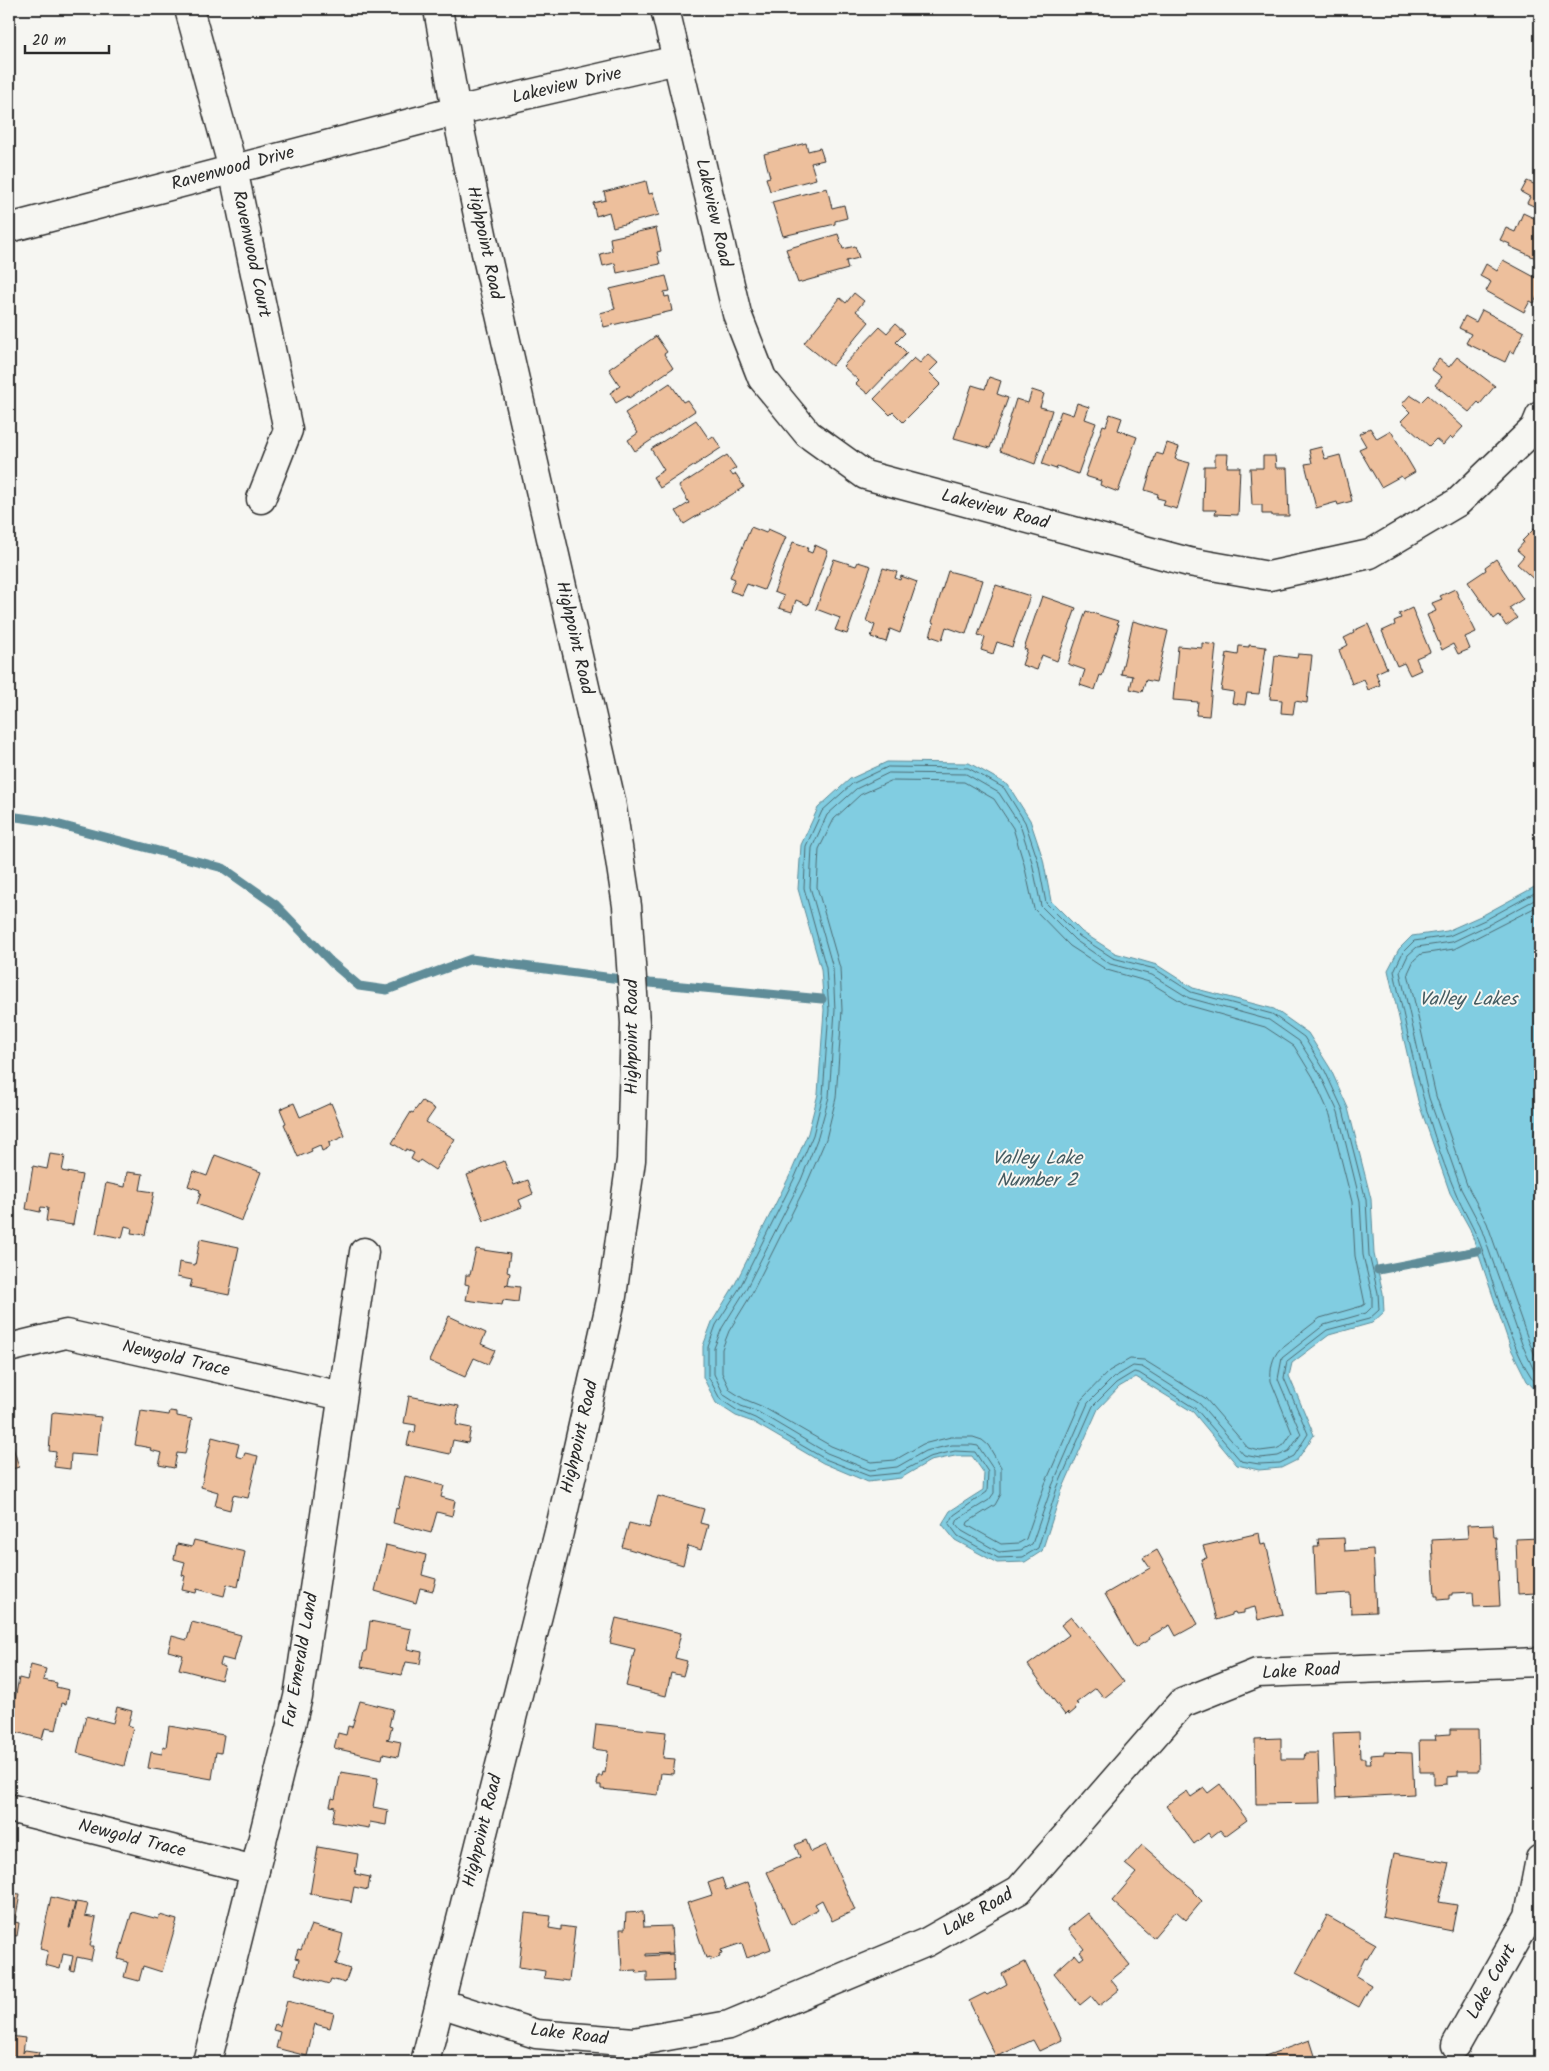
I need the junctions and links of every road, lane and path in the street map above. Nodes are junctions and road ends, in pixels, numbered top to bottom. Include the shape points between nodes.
1 (189, 9) edge
2 (438, 9) edge
3 (665, 9) edge
4 (677, 60) junction
5 (456, 111) junction
6 (233, 169) junction
7 (9, 228) edge
8 (1540, 416) edge
9 (261, 499) dead end
10 (364, 1252) dead end
11 (9, 1348) edge
12 (342, 1396) junction
13 (1540, 1662) edge
14 (9, 1808) edge
15 (1540, 1859) edge
16 (255, 1870) junction
17 (440, 2002) junction
18 (1456, 2045) dead end
19 (207, 2062) edge
20 (424, 2062) edge

1 - 6 street, Ravenwood Court
2 - 5 street, Highpoint Road
3 - 4 street, Lakeview Road
4 - 5 street, Lakeview Drive
4 - 8 street, Lakeview Road via 737,314 762,378 808,434 866,475 1190,562 1269,576 1370,554 1458,502 1535,428
5 - 6 street, Ravenwood Drive
5 - 17 street, Highpoint Road via 611,801 627,906 635,1023 631,1160 612,1296 559,1532
6 - 7 street, Ravenwood Drive
6 - 9 street, Ravenwood Court via 288,430
10 - 12 street, Far Emerald Land
11 - 12 street, Newgold Trace via 66,1334
12 - 16 street, Far Emerald Land via 298,1697
13 - 17 street, Lake Road via 1257,1673 1182,1703 1019,1890 927,1942 729,2025 634,2042 536,2034
14 - 16 street, Newgold Trace
15 - 18 street, Lake Court via 1529,1916
16 - 19 street, Far Emerald Land
17 - 20 street, Highpoint Road

